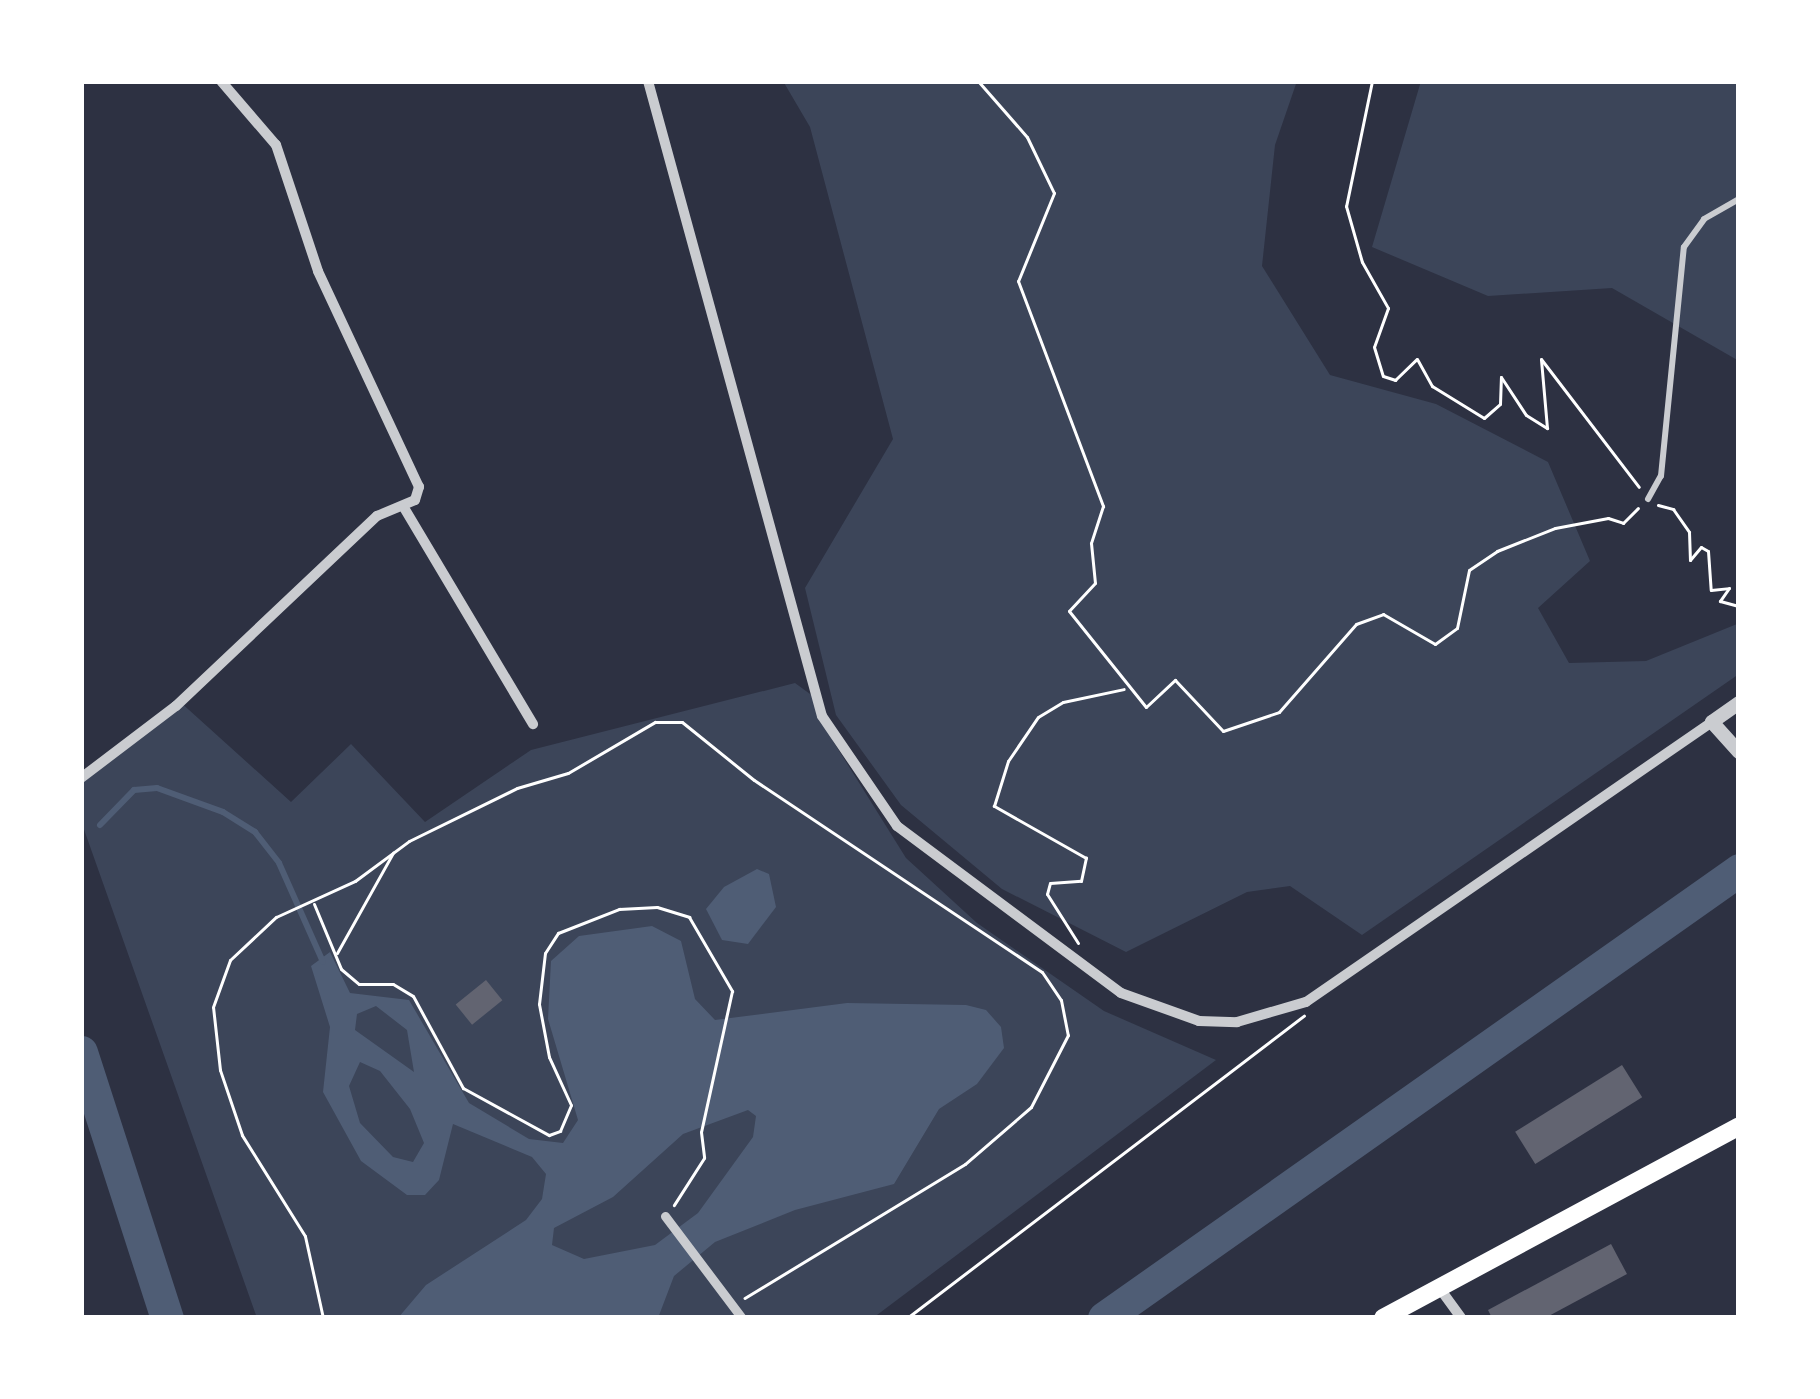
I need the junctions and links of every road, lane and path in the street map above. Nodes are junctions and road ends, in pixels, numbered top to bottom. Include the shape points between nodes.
1 (221, 81) edge
2 (648, 81) edge
3 (978, 81) edge
4 (1372, 81) edge
5 (1739, 199) edge
6 (1648, 499) junction
7 (403, 506) junction
8 (1739, 606) edge
9 (1124, 689) junction
10 (1739, 704) edge
11 (1712, 722) junction
12 (533, 724) dead end
13 (1734, 746) edge
14 (81, 778) edge
15 (393, 853) junction
16 (311, 903) junction
17 (1067, 952) junction
18 (336, 955) junction
19 (1306, 1002) junction
20 (1739, 1126) edge
21 (665, 1216) joint
22 (1436, 1283) junction
23 (733, 1305) junction
24 (323, 1318) edge
25 (742, 1318) edge
26 (907, 1318) edge
27 (1384, 1318) edge
28 (1461, 1318) edge

1 - 7 street via 276,145 317,271 419,487
2 - 17 street via 822,716 897,826
3 - 9 path via 1027,137 1051,181 1047,215 1024,251 1018,281 1103,506 1091,543 1095,583 1069,611
4 - 6 path via 1346,206 1388,308 1374,347 1383,376 1395,380 1417,359 1432,386 1484,418 1500,404 1501,377 1526,415 1547,428 1540,359
5 - 6 lane via 1704,218 1684,247 1661,476
6 - 8 path via 1678,515 1690,532 1690,560 1701,547 1708,551 1711,590 1729,588 1720,601
6 - 9 path via 1623,523 1608,518 1555,528 1483,560 1469,570 1456,628 1435,644 1383,614 1357,624 1280,712 1223,731 1175,680 1146,707
7 - 12 street
7 - 14 street via 377,516 176,706
9 - 17 path via 1063,701 1038,717 997,790 994,806 1003,815 1086,858 1081,881 1050,883 1047,895 1079,942
10 - 11 street
11 - 13 street
11 - 19 street
15 - 16 path
15 - 18 path
15 - 23 path via 517,788 568,773 656,722 682,722 754,780 1042,972 1061,1000 1068,1035 1031,1107 965,1164
16 - 18 path
16 - 24 path via 277,917 230,960 216,988 214,1048 242,1135 305,1236
17 - 19 street via 1121,993 1199,1022 1237,1022
18 - 21 path via 359,984 393,984 413,995 463,1088 549,1135 560,1131 571,1105 549,1057 539,1004 545,953 558,933 619,909 689,916 732,991 699,1175
19 - 26 path via 1304,1020
20 - 22 main road
21 - 23 street
22 - 27 main road
22 - 28 street
23 - 25 street

